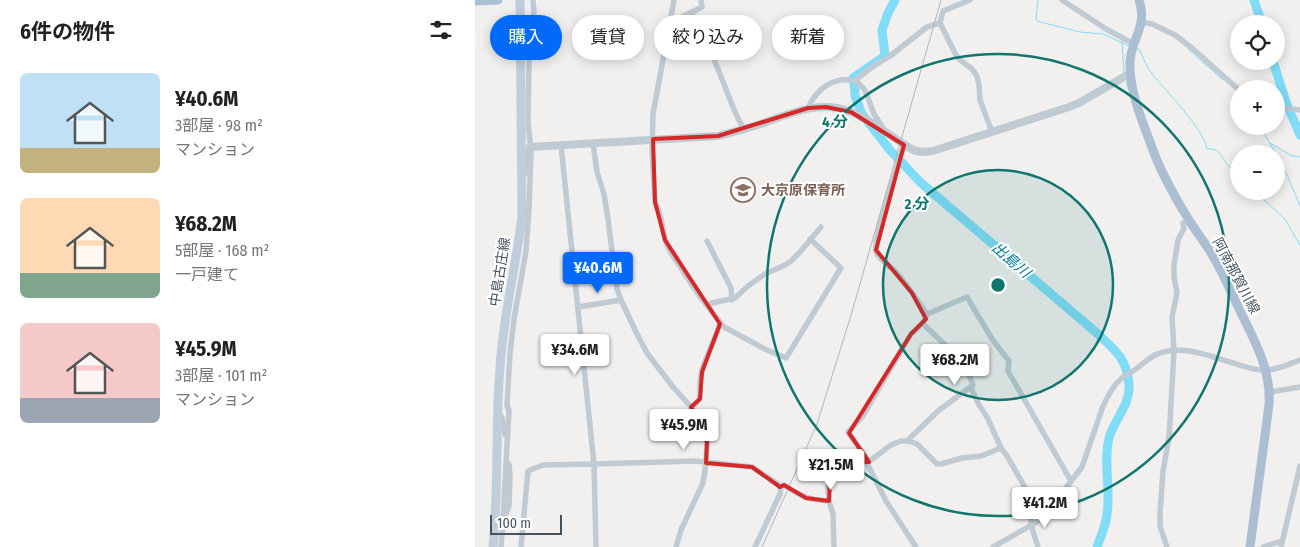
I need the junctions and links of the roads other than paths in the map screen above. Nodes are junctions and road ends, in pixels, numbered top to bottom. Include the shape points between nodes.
1 (498, 0) edge
2 (520, 0) edge
3 (533, 0) edge
4 (674, 0) edge
5 (701, 0) edge
6 (970, 0) edge
7 (1062, 0) edge
8 (1139, 0) edge
9 (475, 1) edge
10 (692, 13) junction
11 (671, 15) edge
12 (687, 15) edge
13 (1141, 22) junction
14 (940, 23) junction
15 (1134, 44) junction
16 (663, 60) edge
17 (1129, 74) junction
18 (856, 81) junction
19 (1230, 82) edge
20 (808, 108) junction
21 (1285, 108) edge
22 (1300, 110) edge
23 (744, 130) junction
24 (885, 131) junction
25 (992, 132) junction
26 (653, 140) junction
27 (593, 143) junction
28 (561, 145) junction
29 (904, 145) junction
30 (530, 147) junction
31 (522, 179) junction
32 (1186, 221) junction
33 (821, 227) dead end
34 (810, 239) junction
35 (707, 241) dead end
36 (621, 300) junction
37 (732, 300) junction
38 (708, 306) junction
39 (579, 307) junction
40 (927, 314) junction
41 (720, 323) junction
42 (923, 324) junction
43 (1175, 351) junction
44 (1300, 360) edge
45 (1266, 370) junction
46 (1300, 387) edge
47 (971, 388) junction
48 (1270, 392) junction
49 (691, 407) junction
50 (498, 411) junction
51 (908, 441) junction
52 (507, 445) junction
53 (1001, 448) junction
54 (868, 462) junction
55 (706, 463) junction
56 (594, 464) junction
57 (1300, 466) edge
58 (1071, 481) junction
59 (780, 487) junction
60 (829, 501) junction
61 (1031, 526) junction
62 (1281, 544) edge
63 (493, 547) edge
64 (501, 547) edge
65 (521, 547) edge
66 (596, 547) edge
67 (676, 547) edge
68 (755, 547) edge
69 (834, 547) edge
70 (916, 547) edge
71 (993, 547) edge
72 (1039, 547) edge
73 (1167, 547) edge
74 (1250, 547) edge
75 (1263, 547) edge

1 - 9 main road
2 - 31 main road, 中島古庄線
3 - 30 street via 534,12 526,28
4 - 11 street
5 - 10 street via 702,8
6 - 14 street via 943,11
7 - 15 street via 1106,30
8 - 13 main road, 阿南那賀川線
10 - 12 street
10 - 23 street
13 - 15 main road, 阿南那賀川線
13 - 19 street via 1175,35
14 - 18 street via 927,27
14 - 25 street via 956,55 977,76 980,100
15 - 17 main road, 阿南那賀川線
16 - 26 street via 653,114
17 - 25 street via 1074,105
17 - 32 main road, 阿南那賀川線 via 1150,143
18 - 20 street via 831,83 811,100
18 - 24 street via 865,90
20 - 23 street
20 - 24 street via 837,108 851,112
21 - 22 street
23 - 26 street via 718,136
24 - 29 street
25 - 29 street via 933,151 921,152
26 - 27 street
26 - 38 street via 653,187 665,240
27 - 28 street
27 - 36 street
28 - 30 street
28 - 39 street
29 - 40 street via 877,234 876,250
30 - 31 street
30 - 52 street via 529,218 510,353
31 - 50 main road, 中島古庄線 via 519,241 503,337
32 - 43 street via 1178,240 1174,265 1177,293 1172,317
32 - 45 main road, 阿南那賀川線 via 1214,258
33 - 34 street
34 - 37 street via 791,260 765,274
34 - 41 street via 841,268 786,358
35 - 37 street via 731,288
36 - 39 street
36 - 49 street via 647,353
37 - 38 street
38 - 41 street
39 - 56 street
40 - 42 street
40 - 58 street via 967,297 1009,361 1008,371
41 - 49 street via 702,372 700,399
42 - 47 street via 960,359 973,385
42 - 54 street via 911,334 862,417 848,432
43 - 45 street via 1196,351 1255,370
43 - 58 street via 1154,356 1119,382 1106,400 1083,467
43 - 73 street via 1160,514
44 - 45 street
45 - 48 main road, 阿南那賀川線
46 - 48 street
47 - 51 street via 937,411
47 - 53 street
48 - 74 main road, 阿南那賀川線
49 - 55 street via 707,442
50 - 52 street
50 - 63 main road, 中島古庄線
51 - 53 street via 917,444 937,464 981,456
51 - 54 street via 891,445
52 - 64 street
53 - 61 street via 1030,496
54 - 60 street via 849,464 831,461
54 - 70 street via 886,500
55 - 56 street
55 - 59 street via 752,467
55 - 67 street via 703,483
56 - 65 street via 543,465 528,471
56 - 66 street
57 - 62 street
58 - 61 street
59 - 60 street via 784,485 806,498
59 - 68 street
60 - 69 street via 833,514
61 - 71 street
61 - 72 street
62 - 75 street

